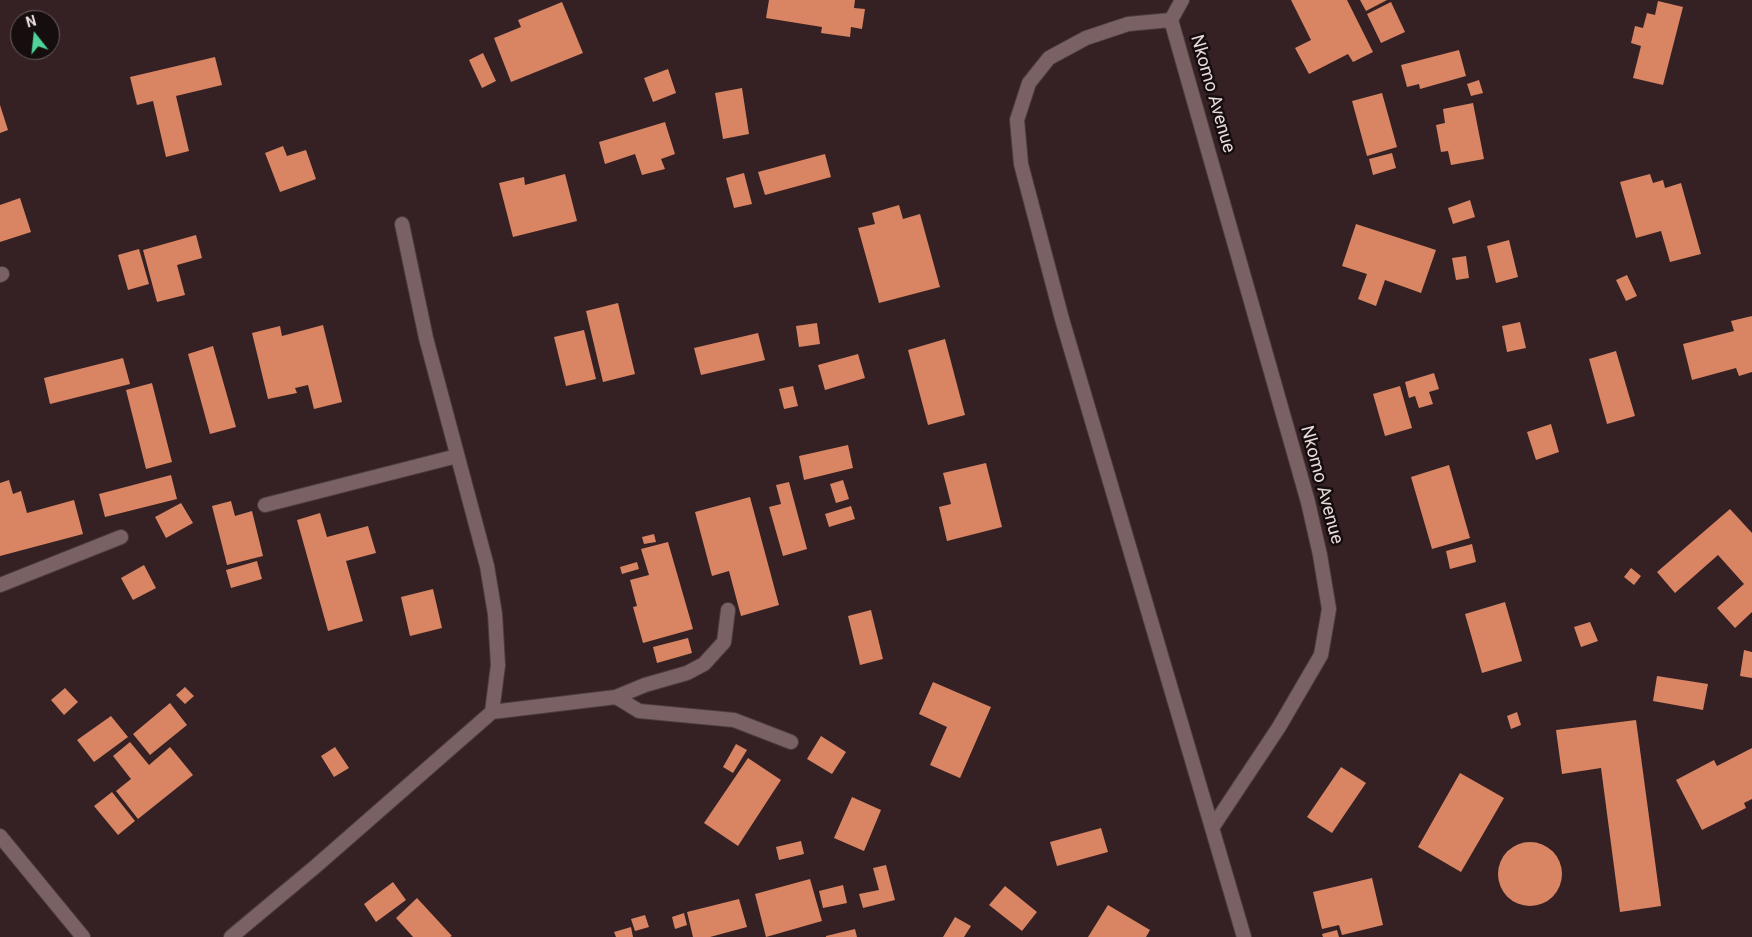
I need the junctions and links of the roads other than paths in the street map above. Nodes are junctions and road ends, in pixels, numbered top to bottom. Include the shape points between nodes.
1 (1182, 0) edge
2 (1171, 20) junction
3 (402, 224) dead end
4 (457, 456) junction
5 (265, 505) dead end
6 (121, 537) dead end
7 (0, 585) edge
8 (728, 610) dead end
9 (616, 697) junction
10 (492, 712) junction
11 (791, 742) dead end
12 (1212, 828) junction
13 (0, 836) edge
14 (83, 937) edge
15 (231, 937) edge
16 (1244, 937) edge

1 - 2 street
2 - 12 street, Nkomo Avenue via 1308,502 1329,609 1321,655 1279,727
2 - 12 street via 1128,24 1086,38 1049,58 1028,82 1017,120 1021,164 1062,319
3 - 4 street via 426,338
4 - 5 street
4 - 10 street via 487,566 496,614 498,665
6 - 7 street
8 - 9 street via 724,642 704,664
9 - 10 street
9 - 11 street via 639,711 734,720
10 - 15 street
12 - 16 street
13 - 14 street

